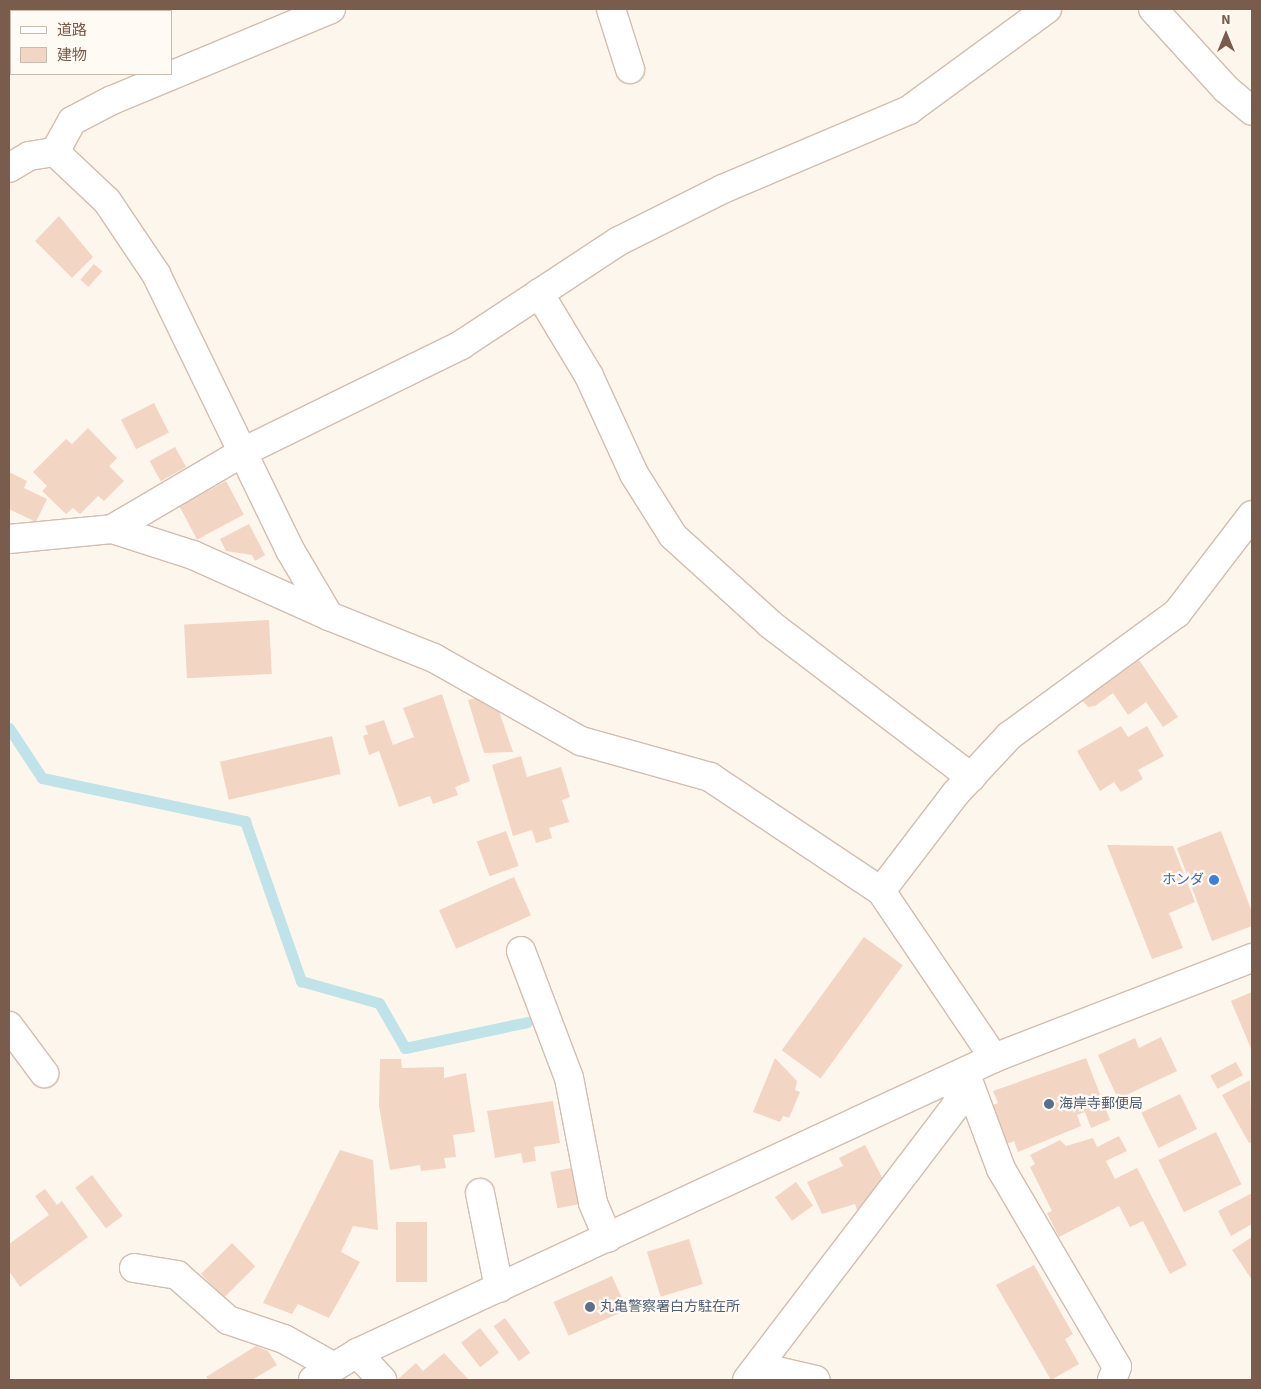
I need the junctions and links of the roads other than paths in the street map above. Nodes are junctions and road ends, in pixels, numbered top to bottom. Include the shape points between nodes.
1 (331, 9) edge
2 (611, 9) edge
3 (1047, 9) edge
4 (1153, 9) edge
5 (630, 68) dead end
6 (1252, 111) edge
7 (55, 152) junction
8 (9, 168) edge
9 (539, 293) junction
10 (243, 452) junction
11 (1252, 515) edge
12 (112, 528) junction
13 (9, 539) edge
14 (329, 616) junction
15 (971, 776) junction
16 (881, 891) junction
17 (521, 951) dead end
18 (1252, 958) edge
19 (9, 1026) edge
20 (994, 1058) junction
21 (965, 1072) junction
22 (44, 1073) dead end
23 (480, 1193) dead end
24 (608, 1238) junction
25 (134, 1268) dead end
26 (499, 1288) junction
27 (357, 1353) junction
28 (323, 1374) edge
29 (753, 1374) edge
30 (382, 1380) edge
31 (816, 1380) edge
32 (1112, 1380) edge

1 - 7 street via 112,100 72,121
2 - 5 street
3 - 9 street via 909,110 714,194 611,246
4 - 6 street via 1226,89
7 - 8 street via 29,156
7 - 10 street via 107,201 156,274
9 - 10 street via 461,345
9 - 15 street via 590,376 634,474 673,536 770,624
10 - 12 street
10 - 14 street via 290,550
11 - 15 street via 1177,613 1009,736
12 - 13 street
12 - 14 street via 193,555
14 - 16 street via 434,658 581,741 710,776
15 - 16 street
16 - 20 street
17 - 24 street via 569,1078 593,1203
18 - 20 street
19 - 22 street
20 - 21 street
21 - 24 street
21 - 29 street via 956,1106
21 - 32 street via 1001,1169 1117,1367
23 - 26 street
24 - 26 street
25 - 28 street via 177,1275 228,1320 284,1339
26 - 27 street
27 - 28 street
27 - 30 street
29 - 31 street

